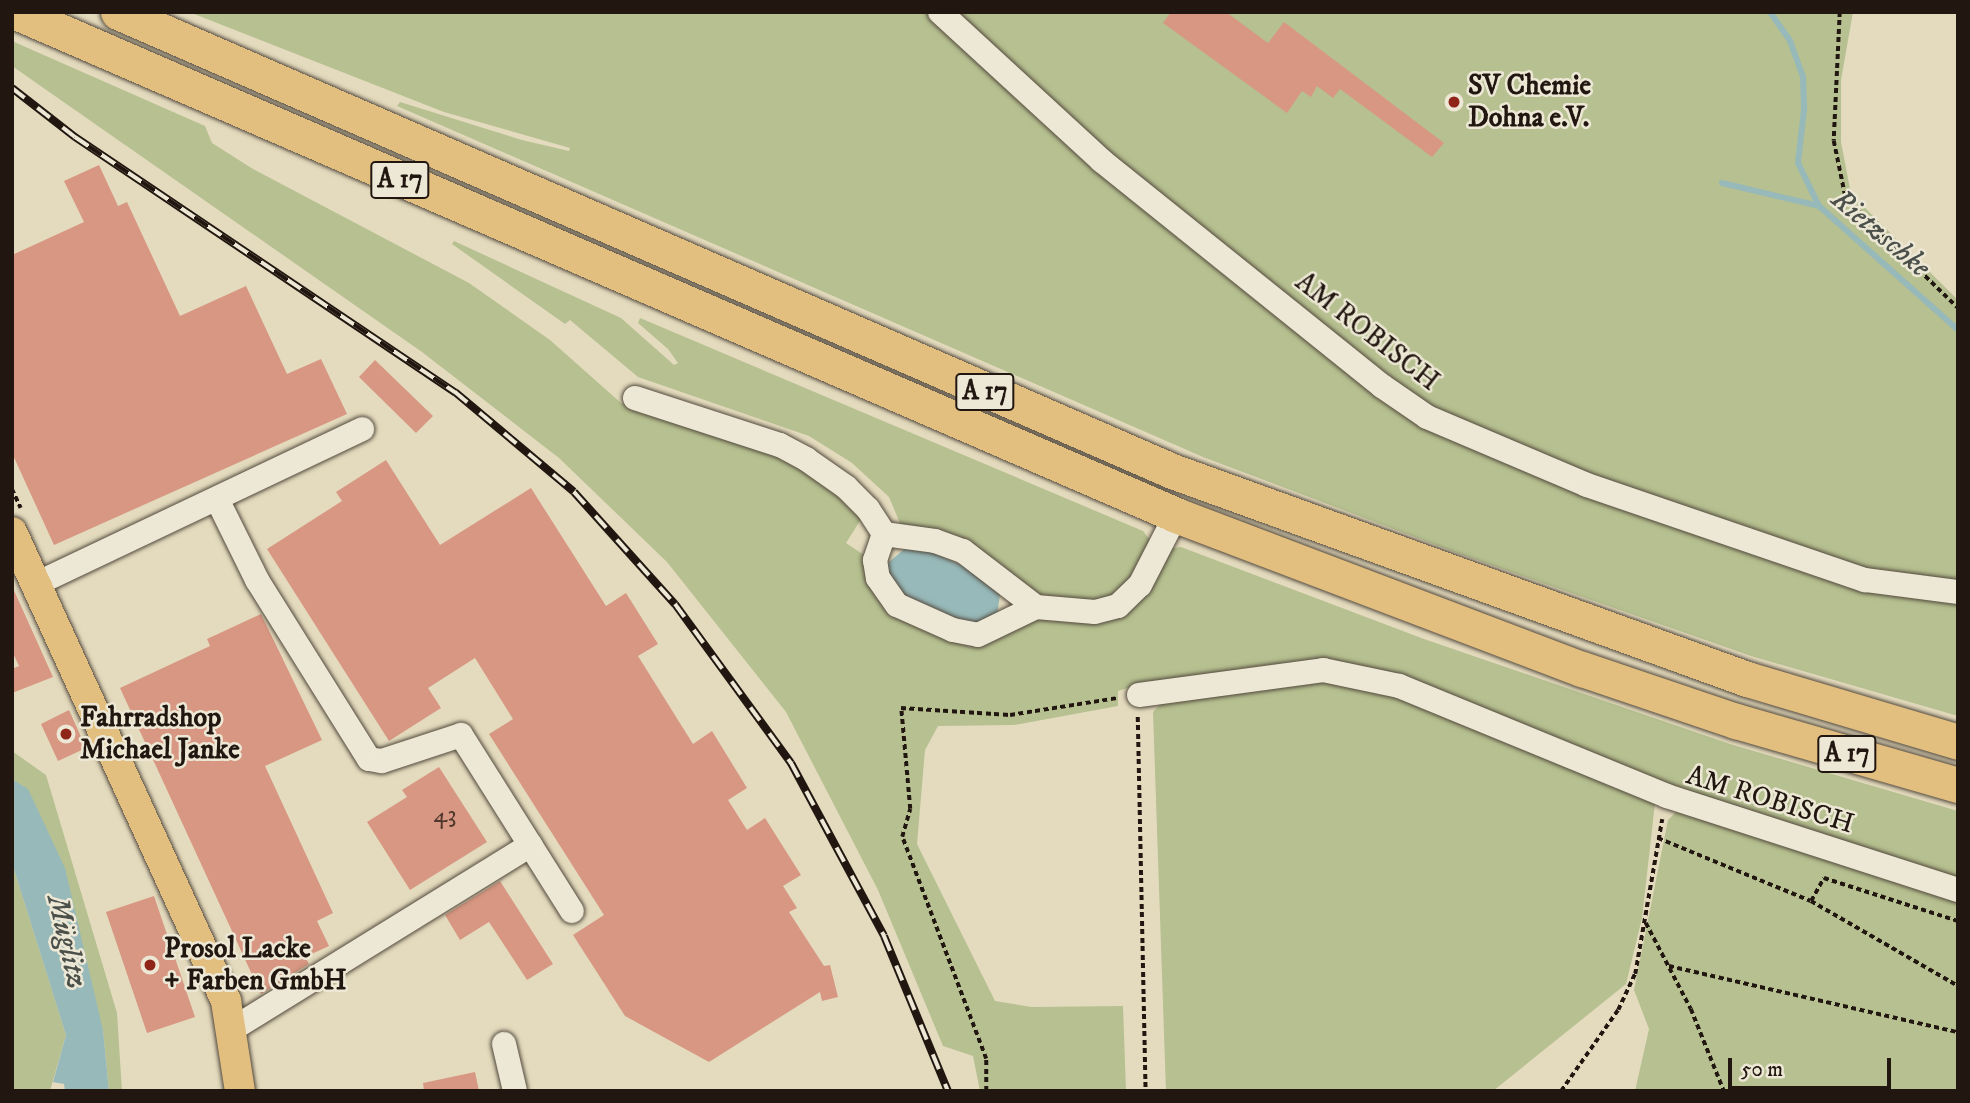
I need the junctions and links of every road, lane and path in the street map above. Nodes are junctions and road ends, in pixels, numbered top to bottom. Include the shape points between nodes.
1 (16, 12) edge
2 (118, 12) edge
3 (940, 12) edge
4 (1840, 12) edge
5 (1958, 308) edge
6 (635, 398) dead end
7 (362, 429) dead end
8 (218, 501) junction
9 (1175, 515) junction
10 (12, 532) edge
11 (884, 534) junction
12 (36, 584) junction
13 (1958, 592) edge
14 (1036, 607) junction
15 (1151, 693) junction
16 (1958, 742) edge
17 (1958, 785) edge
18 (1667, 796) junction
19 (1658, 838) junction
20 (530, 845) junction
21 (1958, 890) edge
22 (1811, 901) junction
23 (572, 911) dead end
24 (1645, 921) junction
25 (1958, 921) edge
26 (1669, 966) junction
27 (1958, 986) edge
28 (231, 1030) junction
29 (1958, 1032) edge
30 (504, 1044) dead end
31 (240, 1091) edge
32 (515, 1091) edge
33 (986, 1091) edge
34 (1146, 1091) edge
35 (1560, 1091) edge
36 (1724, 1091) edge

1 - 9 highway, A 17
2 - 16 highway, A 17 via 1172,471 1747,679
3 - 13 street, AM ROBISCH via 1102,161 1427,417 1587,485 1865,580
4 - 5 path via 1834,141 1846,199
6 - 11 street via 780,445 806,459 846,487
7 - 8 street
8 - 12 street
8 - 20 street via 257,580 369,759 382,761 461,736
9 - 14 street via 1140,585 1118,606 1095,612
9 - 17 highway, A 17 via 1582,669 1736,721
10 - 12 main road
11 - 14 street via 935,541 963,551
11 - 14 street via 875,560 878,578 897,605 953,630 978,635
12 - 28 main road via 208,958 226,1001
15 - 18 street via 1287,672 1323,670 1359,676 1399,686
15 - 33 path via 1010,715 901,708 910,809 902,837 986,1059
15 - 34 path via 1138,719
18 - 19 path, AM ROBISCH
18 - 21 street, AM ROBISCH
19 - 22 path
19 - 24 path, AM ROBISCH
20 - 23 street
20 - 28 street
22 - 25 path via 1824,878
22 - 27 path
24 - 26 path
24 - 35 path, AM ROBISCH via 1635,974 1618,1010
26 - 29 path
26 - 36 path
28 - 31 main road
30 - 32 street

